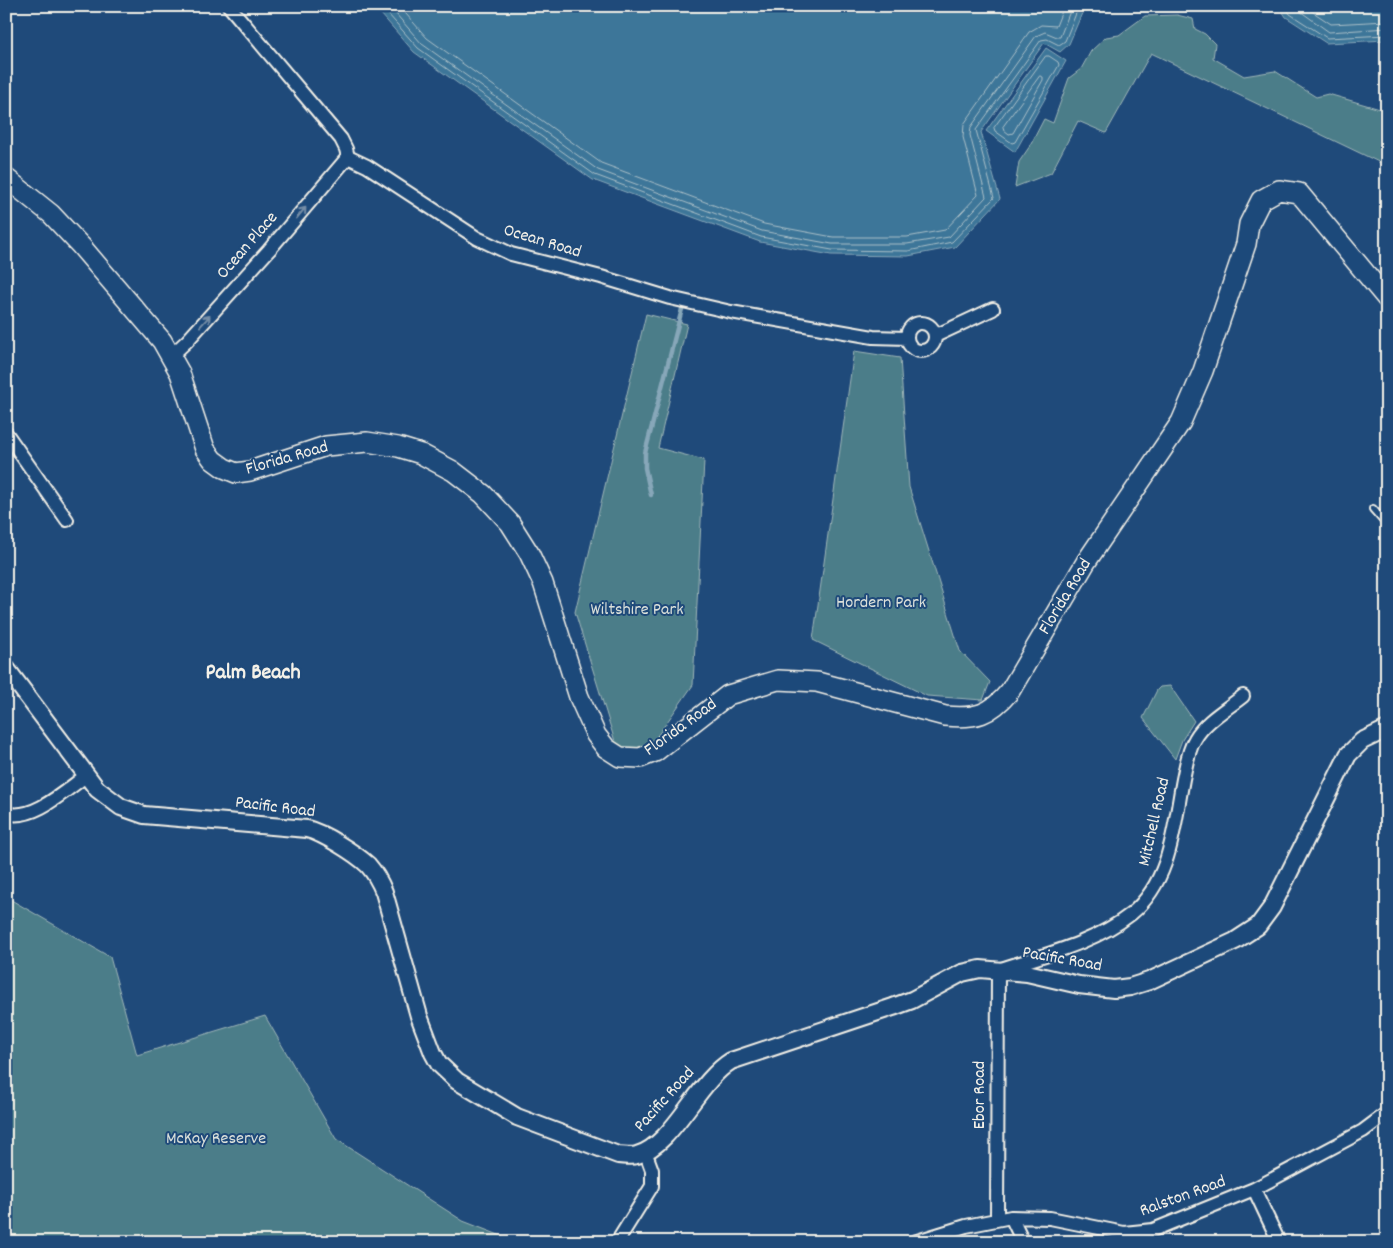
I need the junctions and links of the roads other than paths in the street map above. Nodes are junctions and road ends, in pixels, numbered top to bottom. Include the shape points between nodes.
1 (229, 6) edge
2 (348, 158) junction
3 (6, 178) edge
4 (1387, 299) edge
5 (993, 309) dead end
6 (935, 336) junction
7 (907, 338) junction
8 (171, 356) junction
9 (6, 433) edge
10 (1373, 509) dead end
11 (67, 520) dead end
12 (1387, 525) edge
13 (6, 668) edge
14 (1243, 696) dead end
15 (1385, 734) edge
16 (86, 775) junction
17 (6, 813) edge
18 (998, 970) junction
19 (1387, 1113) edge
20 (646, 1151) junction
21 (1254, 1189) junction
22 (1011, 1217) junction
23 (997, 1219) junction
24 (617, 1242) edge
25 (914, 1242) edge
26 (1023, 1242) edge
27 (1279, 1242) edge

1 - 2 street via 335,132
2 - 7 street, Ocean Road via 367,166 477,238 511,254 731,312 873,337
8 -> 2 street, Ocean Place via 270,250
3 - 8 main road, Florida Road via 51,214 81,246 162,341
4 - 8 main road, Florida Road via 1299,193 1279,190 1261,200 1249,224 1246,244 1203,372 1181,422 1086,562 1010,691 999,704 985,713 962,718 817,682 778,680 728,695 655,752 640,758 620,757 606,748 596,735 579,697 543,584 529,553 510,523 482,494 453,471 421,454 367,442 326,446 250,471 236,473 224,468 205,449 180,373
5 - 6 street
6 - 7 street via 932,346 923,351 912,348
6 - 7 street via 930,326 920,322 910,328
9 - 11 street
10 - 12 lane
13 - 16 street, Pacific Road
14 - 18 street, Mitchell Road via 1204,728 1191,745 1167,862 1146,899 1122,921 1089,940
15 - 18 street, Pacific Road via 1362,741 1348,755 1272,907 1258,926 1247,934 1130,987 1114,989 1079,985 1028,973
16 - 17 street via 42,807 27,813
16 - 20 street, Pacific Road via 97,789 121,807 144,815 307,829 353,854 368,865 384,892 419,1016 439,1064 458,1081 517,1117 618,1155 637,1155
18 - 20 street, Pacific Road via 962,973 912,1000 731,1061 715,1073 662,1138
18 - 23 street, Ebor Road
19 - 21 street, Ralston Road via 1363,1132
20 - 24 street via 652,1170 652,1186
21 - 22 street, Ralston Road via 1153,1230 1124,1233 1050,1218
21 - 27 street
22 - 23 street, Ralston Road
22 - 26 street
23 - 25 street, Ralston Road

